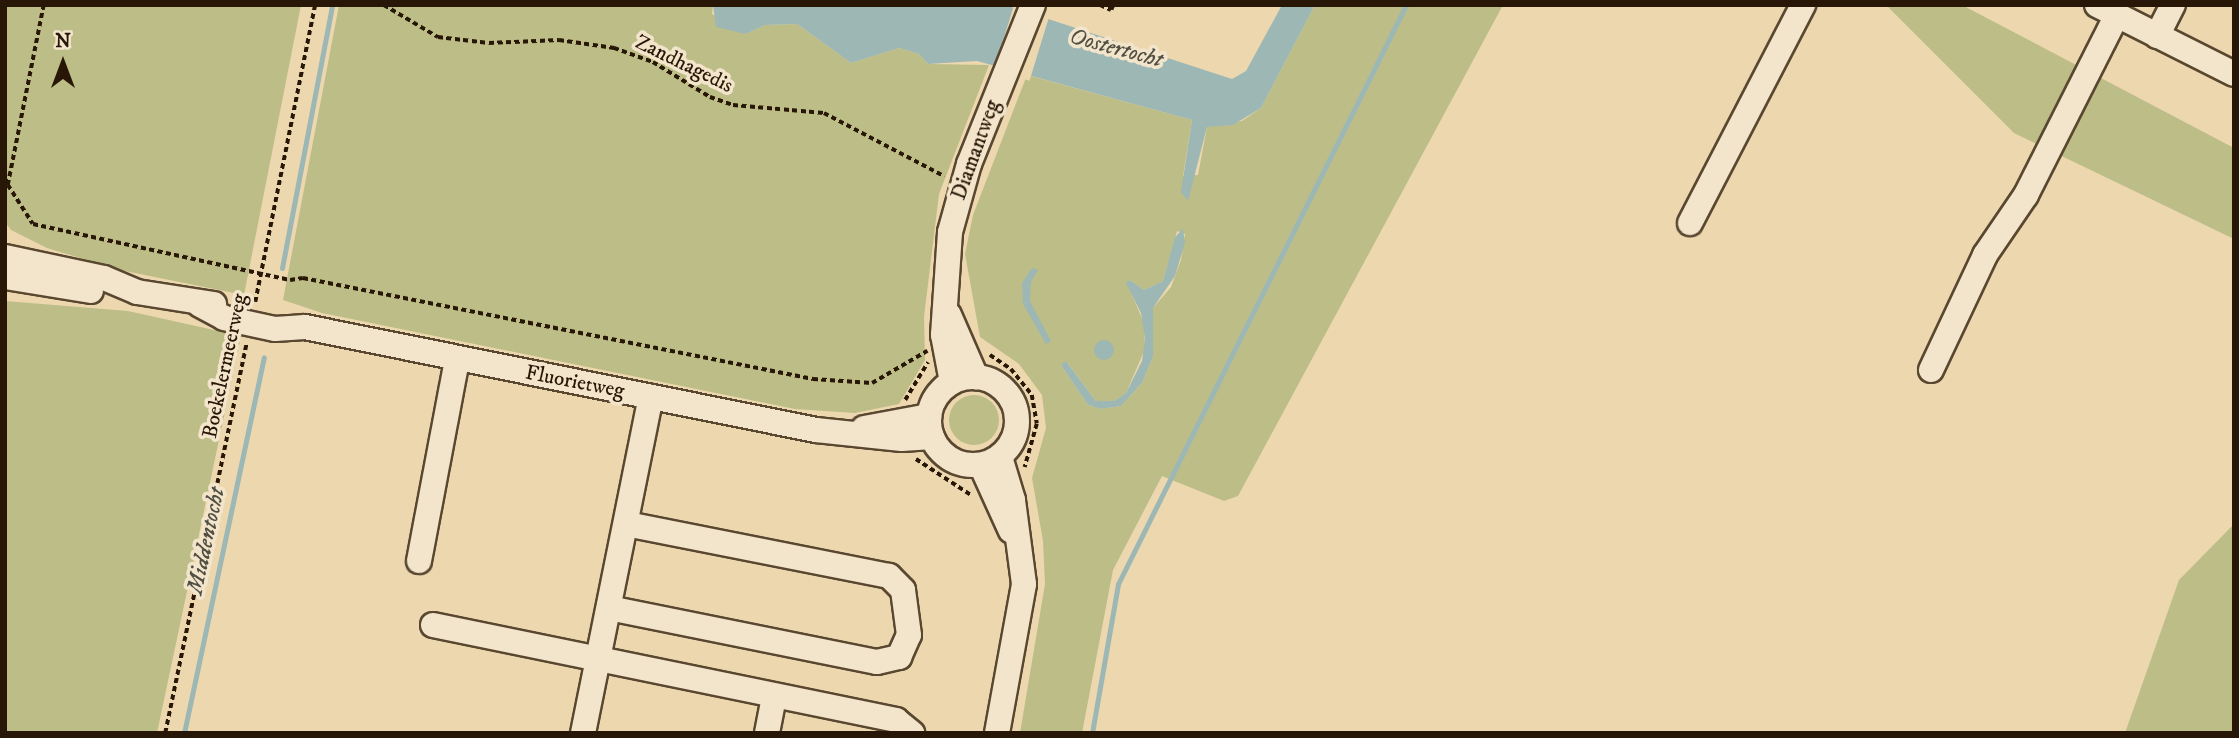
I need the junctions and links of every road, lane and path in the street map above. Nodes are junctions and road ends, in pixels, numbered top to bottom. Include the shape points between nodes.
1 (44, 5) edge
2 (315, 5) edge
3 (384, 5) edge
4 (1033, 5) edge
5 (1100, 5) edge
6 (1113, 5) edge
7 (1804, 5) edge
8 (2173, 5) edge
9 (2107, 10) edge
10 (2157, 36) junction
11 (2234, 74) edge
12 (962, 184) junction
13 (7, 185) edge
14 (1690, 223) dead end
15 (5, 257) edge
16 (260, 274) junction
17 (5, 277) edge
18 (137, 292) junction
19 (944, 301) junction
20 (252, 315) junction
21 (931, 349) dead end
22 (983, 351) dead end
23 (932, 355) dead end
24 (457, 359) junction
25 (1931, 370) dead end
26 (976, 377) junction
27 (952, 382) junction
28 (651, 397) junction
29 (900, 409) dead end
30 (930, 426) junction
31 (913, 457) dead end
32 (990, 461) junction
33 (1023, 474) dead end
34 (975, 498) dead end
35 (626, 524) junction
36 (419, 561) dead end
37 (608, 608) junction
38 (433, 625) dead end
39 (597, 660) junction
40 (774, 698) junction
41 (165, 733) edge
42 (583, 733) edge
43 (767, 733) edge
44 (912, 733) edge
45 (997, 733) edge

1 - 13 path
2 - 16 path, Boekelermeerweg
3 - 12 path, Zandhagedis via 438,37 489,43 559,40 614,48 653,62 709,97 733,105 824,113
4 - 12 street, Diamantweg
5 - 6 path via 1111,10
7 - 14 street
8 - 10 street
9 - 10 street
9 - 25 street via 2026,195 1985,255
10 - 11 street
12 - 19 street, Diamantweg via 950,232
13 - 16 path via 33,224
15 - 18 street, Fluorietweg via 104,278
16 - 20 path, Boekelermeerweg
16 - 21 path via 303,278 813,379 872,383
17 - 18 street, Fluorietweg via 103,293
18 - 20 street, Fluorietweg
19 - 26 street, Diamantweg
19 - 27 street, Diamantweg via 943,335
20 - 24 street, Fluorietweg via 279,313 305,327
20 - 41 path, Boekelermeerweg
22 - 33 path via 1011,369 1032,395 1037,424
23 - 29 path
24 - 28 street, Fluorietweg
24 - 36 street
26 - 27 street
26 - 32 street via 1001,386 1016,409 1016,436
27 - 30 street via 934,400
28 - 30 street, Fluorietweg via 846,432
28 - 35 street
30 - 32 street via 951,460
31 - 34 path
32 - 45 street via 1018,545 1023,595
35 - 37 street
35 - 37 street via 889,576 903,590 909,635 899,657 877,662
37 - 39 street
38 - 39 street
39 - 40 street
39 - 42 street
40 - 43 street
40 - 44 street via 895,720

